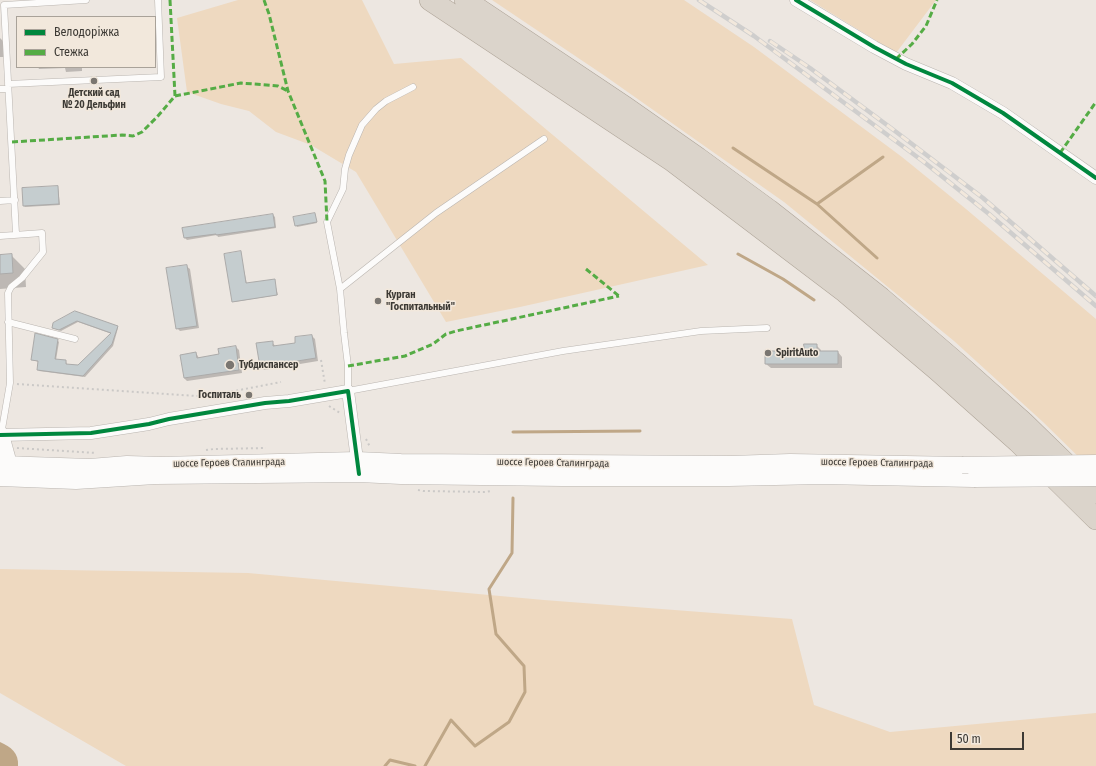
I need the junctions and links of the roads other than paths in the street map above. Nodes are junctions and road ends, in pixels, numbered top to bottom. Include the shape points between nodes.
1 (86, 0) edge
2 (158, 0) edge
3 (430, 0) edge
4 (465, 0) edge
5 (796, 0) edge
6 (2, 10) edge
7 (7, 59) junction
8 (0, 60) edge
9 (8, 86) junction
10 (413, 87) dead end
11 (0, 89) edge
12 (544, 139) dead end
13 (1096, 178) edge
14 (15, 200) junction
15 (0, 201) edge
16 (16, 234) junction
17 (0, 236) edge
18 (340, 289) junction
19 (8, 322) junction
20 (767, 328) dead end
21 (74, 339) dead end
22 (348, 392) junction
23 (1, 435) edge
24 (1096, 463) edge
25 (358, 467) junction
26 (6, 471) edge
27 (1096, 478) edge
28 (1096, 493) edge
29 (1096, 520) edge

1 - 6 lane via 4,4
2 - 9 lane via 161,77
3 - 29 highway via 670,160 845,292 1018,442
4 - 28 highway via 625,107 775,215 881,298 958,364 1023,422
5 - 13 street via 874,47 906,64 952,83 997,110
6 - 7 lane
7 - 8 lane
7 - 9 lane
9 - 11 lane
9 - 14 lane
10 - 18 lane via 386,101 368,116 349,155 342,189 327,222
12 - 18 lane via 436,212
14 - 15 lane
14 - 16 lane
16 - 17 lane
16 - 19 lane via 42,233 43,252 9,290
18 - 22 lane via 348,366
19 - 21 lane
19 - 23 lane via 10,383
20 - 22 lane via 701,331 564,351
22 - 23 street via 265,403 91,433
22 - 25 street
23 - 26 main road
24 - 25 main road, шоссе Героев Сталинграда, bridge via 962,465 790,462 401,462
25 - 26 main road, шоссе Героев Сталинграда via 76,480
25 - 27 main road, шоссе Героев Сталинграда, bridge via 401,476

